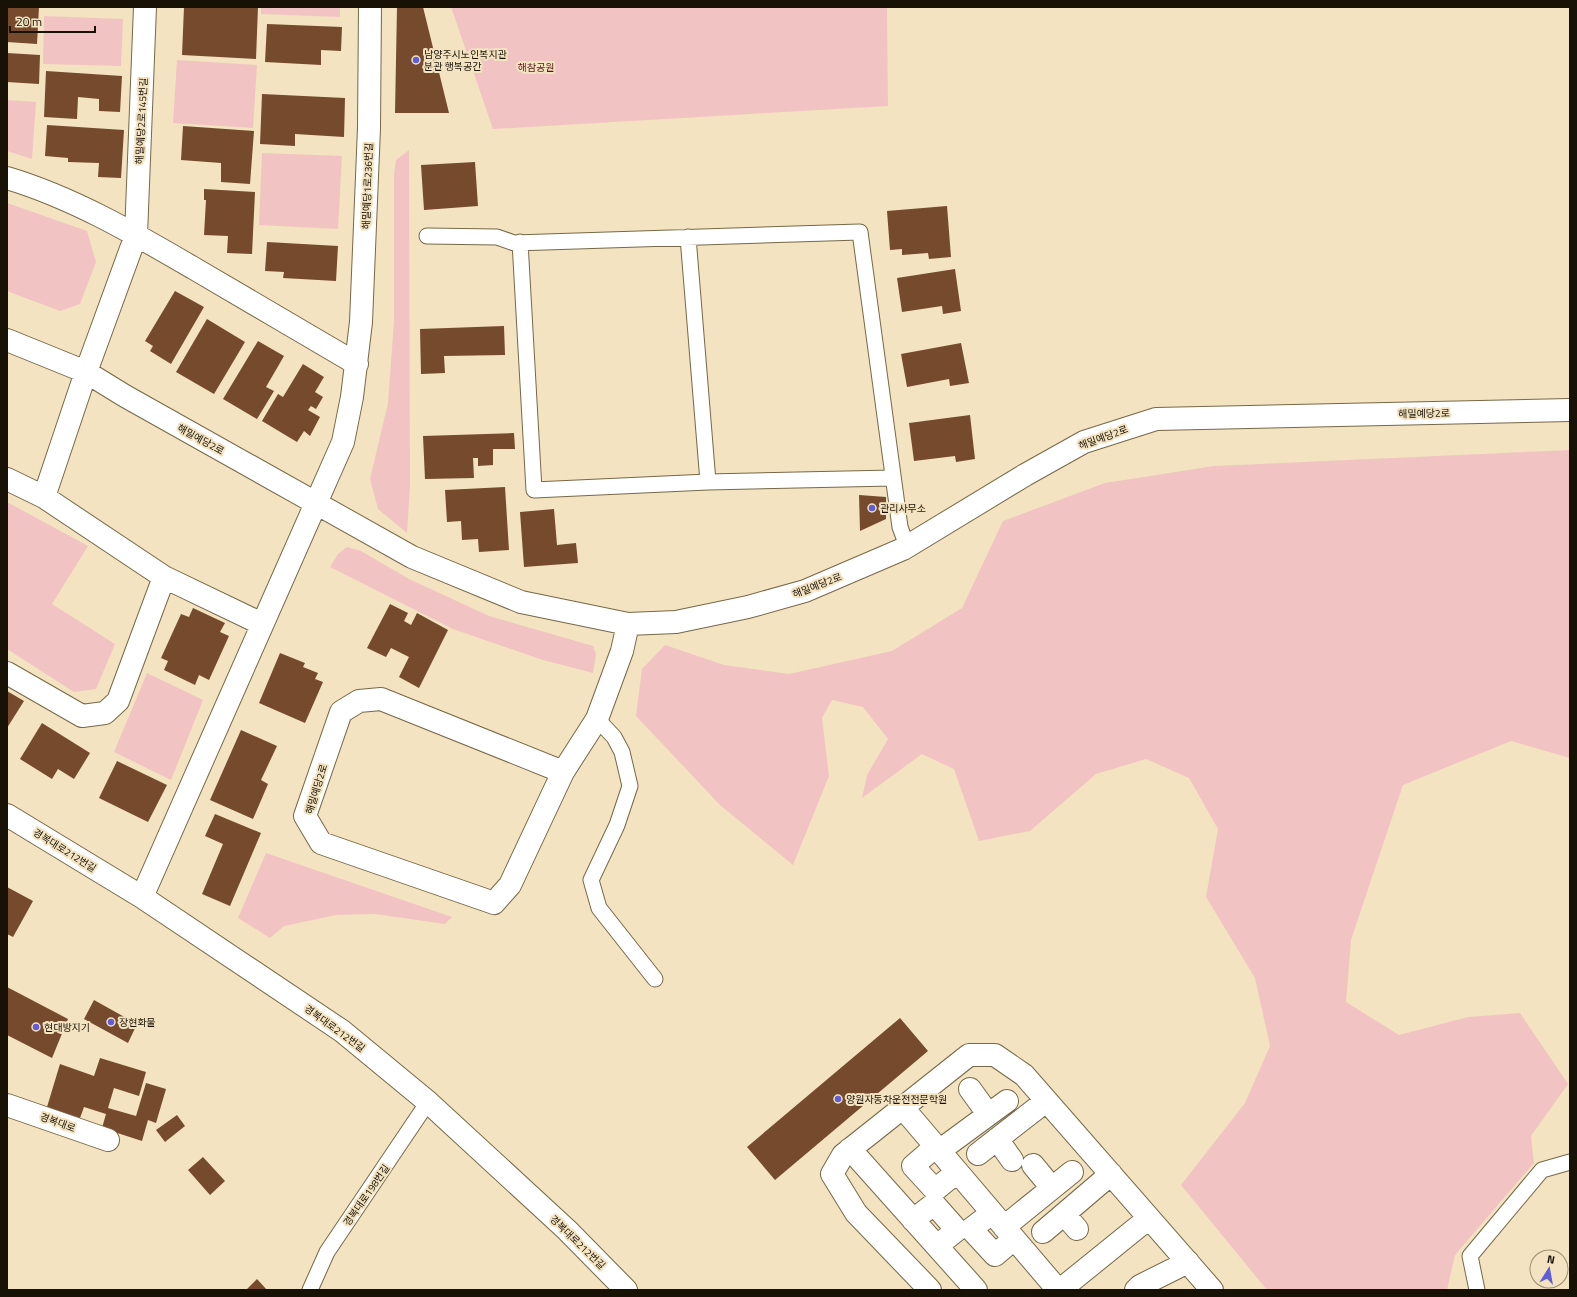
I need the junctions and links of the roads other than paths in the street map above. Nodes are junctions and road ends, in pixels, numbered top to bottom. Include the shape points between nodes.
1 (145, 7) edge
2 (370, 7) edge
3 (7, 178) edge
4 (136, 235) junction
5 (428, 236) dead end
6 (688, 237) junction
7 (520, 242) junction
8 (7, 340) edge
9 (357, 364) junction
10 (86, 372) junction
11 (1570, 410) edge
12 (893, 478) junction
13 (7, 479) edge
14 (708, 482) junction
15 (44, 497) junction
16 (316, 504) junction
17 (907, 546) junction
18 (164, 577) junction
19 (262, 624) junction
20 (628, 624) junction
21 (7, 673) edge
22 (597, 719) junction
23 (563, 772) junction
24 (7, 814) edge
25 (142, 897) junction
26 (655, 979) dead end
27 (970, 1089) dead end
28 (1007, 1101) dead end
29 (1046, 1101) junction
30 (428, 1102) junction
31 (7, 1105) edge
32 (902, 1108) junction
33 (988, 1114) junction
34 (997, 1139) junction
35 (108, 1140) dead end
36 (850, 1149) junction
37 (937, 1149) junction
38 (978, 1154) dead end
39 (1012, 1160) dead end
40 (1570, 1162) edge
41 (1033, 1165) dead end
42 (957, 1172) junction
43 (1072, 1172) dead end
44 (1111, 1174) junction
45 (1052, 1188) junction
46 (1148, 1218) junction
47 (1003, 1226) junction
48 (1043, 1232) dead end
49 (1188, 1262) junction
50 (310, 1290) edge
51 (626, 1290) edge
52 (930, 1290) edge
53 (976, 1290) edge
54 (1059, 1290) edge
55 (1136, 1290) edge
56 (1212, 1290) edge
57 (1477, 1290) edge

1 - 4 street, 해밀예당2로145번길
2 - 9 street, 해밀예당1로236번길 via 369,128
3 - 4 street via 90,210
4 - 9 street
4 - 10 street, 해밀예당2로145번길
5 - 7 lane via 497,237 514,243
6 - 7 lane
6 - 12 lane via 860,232
6 - 14 lane
7 - 14 lane via 534,490
8 - 10 street, 해밀예당2로
9 - 16 street, 해밀예당1로236번길 via 343,442
10 - 15 street
10 - 16 street, 해밀예당2로
11 - 17 street, 해밀예당2로 via 1156,419 1084,442
12 - 14 lane
12 - 17 lane via 900,527
13 - 15 street
15 - 18 street
16 - 19 street
16 - 20 street, 해밀예당2로 via 412,557 521,602
17 - 20 street, 해밀예당2로 via 805,591 755,605 676,622
18 - 19 street
18 - 21 street via 118,701 106,713 82,716
19 - 25 street
20 - 22 street, 해밀예당2로 via 622,651
22 - 23 street, 해밀예당2로
22 - 26 lane via 614,737 622,752 630,786 617,824 591,880 599,908
23 - 23 street, 해밀예당2로 via 510,885 494,904 321,843 306,816 341,712 359,701 381,698
24 - 25 street, 경복대로212번길
25 - 30 street, 경복대로212번길 via 342,1031
27 - 33 street
28 - 33 street
29 - 32 street via 1024,1075 995,1056 969,1055
29 - 34 street
29 - 44 street
30 - 50 lane, 경복대로198번길 via 327,1252
30 - 51 street, 경복대로212번길 via 567,1230
31 - 35 street, 경복대로
32 - 36 street
32 - 37 street
33 - 37 street
34 - 38 street
34 - 39 street
36 - 52 street via 842,1155 832,1174 856,1213
36 - 53 street
37 - 42 street
37 - 42 street via 913,1166 935,1190
40 - 57 lane via 1542,1170 1470,1256
41 - 45 street
42 - 47 street
43 - 45 street
44 - 46 street
44 - 48 street via 1071,1221
45 - 47 street
46 - 49 street
46 - 54 street
47 - 54 street
49 - 55 street
49 - 56 street

